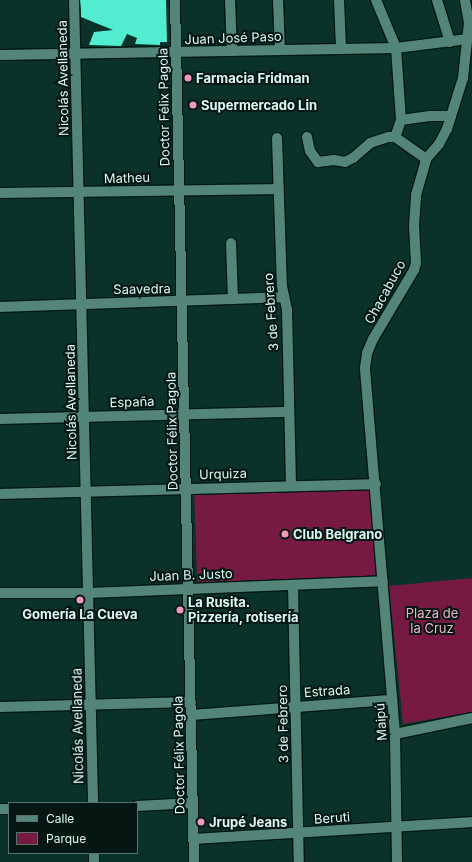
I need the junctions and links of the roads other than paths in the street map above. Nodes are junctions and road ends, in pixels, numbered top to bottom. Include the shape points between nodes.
1 (74, 0) edge
2 (175, 0) edge
3 (230, 0) edge
4 (278, 0) edge
5 (339, 0) edge
6 (376, 0) edge
7 (436, 0) edge
8 (468, 3) edge
9 (467, 39) junction
10 (450, 42) junction
11 (342, 48) junction
12 (396, 48) junction
13 (280, 50) junction
14 (232, 51) junction
15 (176, 53) junction
16 (76, 54) junction
17 (0, 55) edge
18 (451, 116) junction
19 (401, 120) junction
20 (307, 136) dead end
21 (396, 137) junction
22 (277, 138) dead end
23 (426, 159) junction
24 (179, 189) junction
25 (278, 189) junction
26 (78, 192) junction
27 (0, 193) edge
28 (231, 243) dead end
29 (284, 297) junction
30 (233, 299) junction
31 (182, 301) junction
32 (82, 303) junction
33 (0, 307) edge
34 (288, 412) junction
35 (184, 413) junction
36 (84, 417) junction
37 (0, 419) edge
38 (376, 484) junction
39 (292, 485) junction
40 (186, 488) junction
41 (85, 492) junction
42 (0, 494) edge
43 (383, 581) junction
44 (293, 586) junction
45 (189, 588) junction
46 (0, 593) edge
47 (88, 593) junction
48 (392, 700) junction
49 (191, 702) junction
50 (91, 704) junction
51 (296, 706) junction
52 (0, 707) edge
53 (191, 715) junction
54 (472, 718) edge
55 (395, 734) junction
56 (92, 802) edge
57 (193, 803) junction
58 (138, 806) edge
59 (472, 822) edge
60 (397, 826) junction
61 (299, 833) junction
62 (194, 839) junction
63 (194, 862) edge
64 (299, 862) edge
65 (397, 862) edge

1 - 16 street, Nicolás Avellaneda
2 - 15 street, Doctor Félix Pagola
3 - 14 street
4 - 13 street
5 - 11 street
6 - 12 street
7 - 10 street
8 - 9 street, Chacabuco
9 - 10 street, Juan José Paso
9 - 18 street, Chacabuco via 463,78
10 - 12 street, Juan José Paso
11 - 12 street, Juan José Paso
11 - 13 street, Juan José Paso
12 - 19 street
13 - 14 street, Juan José Paso
14 - 15 street, Juan José Paso
15 - 16 street, Juan José Paso
15 - 24 street, Doctor Félix Pagola
16 - 17 street, Juan José Paso
16 - 26 street, Nicolás Avellaneda
18 - 19 street
18 - 23 street, Chacabuco via 444,137
19 - 21 street
20 - 21 street via 312,156 318,162 345,162 377,139
21 - 23 street
22 - 25 street, 3 de Febrero
23 - 38 street, Chacabuco via 414,209 414,270 373,339 366,359
24 - 25 street, Matheu
24 - 26 street, Matheu
24 - 31 street, Doctor Félix Pagola
25 - 29 street, 3 de Febrero
26 - 27 street, Matheu
26 - 32 street, Nicolás Avellaneda
28 - 30 street
29 - 30 street, Saavedra
29 - 34 street, 3 de Febrero via 287,309
30 - 31 street, Saavedra
31 - 32 street, Saavedra
31 - 35 street, Doctor Félix Pagola
32 - 33 street, Saavedra
32 - 36 street, Nicolás Avellaneda
34 - 35 street, España
34 - 39 street, 3 de Febrero
35 - 36 street, España
35 - 40 street, Doctor Félix Pagola
36 - 37 street, España
36 - 41 street, Nicolás Avellaneda
38 - 39 street, Urquiza
38 - 43 street, Chacabuco
39 - 40 street, Urquiza
40 - 41 street, Urquiza
40 - 45 street, Doctor Félix Pagola
41 - 42 street, Urquiza
41 - 47 street, Nicolás Avellaneda
43 - 44 street, Juan B. Justo
43 - 48 street, Maipú
44 - 45 street, Juan B. Justo
44 - 51 street, 3 de Febrero
45 - 47 street, Juan B. Justo
45 - 49 street, Doctor Félix Pagola
46 - 47 street, Juan B. Justo
47 - 50 street, Nicolás Avellaneda
48 - 51 street, Estrada
48 - 55 street, Maipú
49 - 50 street
49 - 53 street, Doctor Félix Pagola
50 - 52 street
50 - 56 street, Nicolás Avellaneda
51 - 53 street, Estrada
51 - 61 street, 3 de Febrero
53 - 57 street, Doctor Félix Pagola
54 - 55 street
55 - 60 street, Maipú
57 - 58 street
57 - 62 street, Doctor Félix Pagola
59 - 60 street, Beruti
60 - 61 street, Beruti
60 - 65 street, Maipú
61 - 62 street, Beruti
61 - 64 street, 3 de Febrero
62 - 63 street, Doctor Félix Pagola

